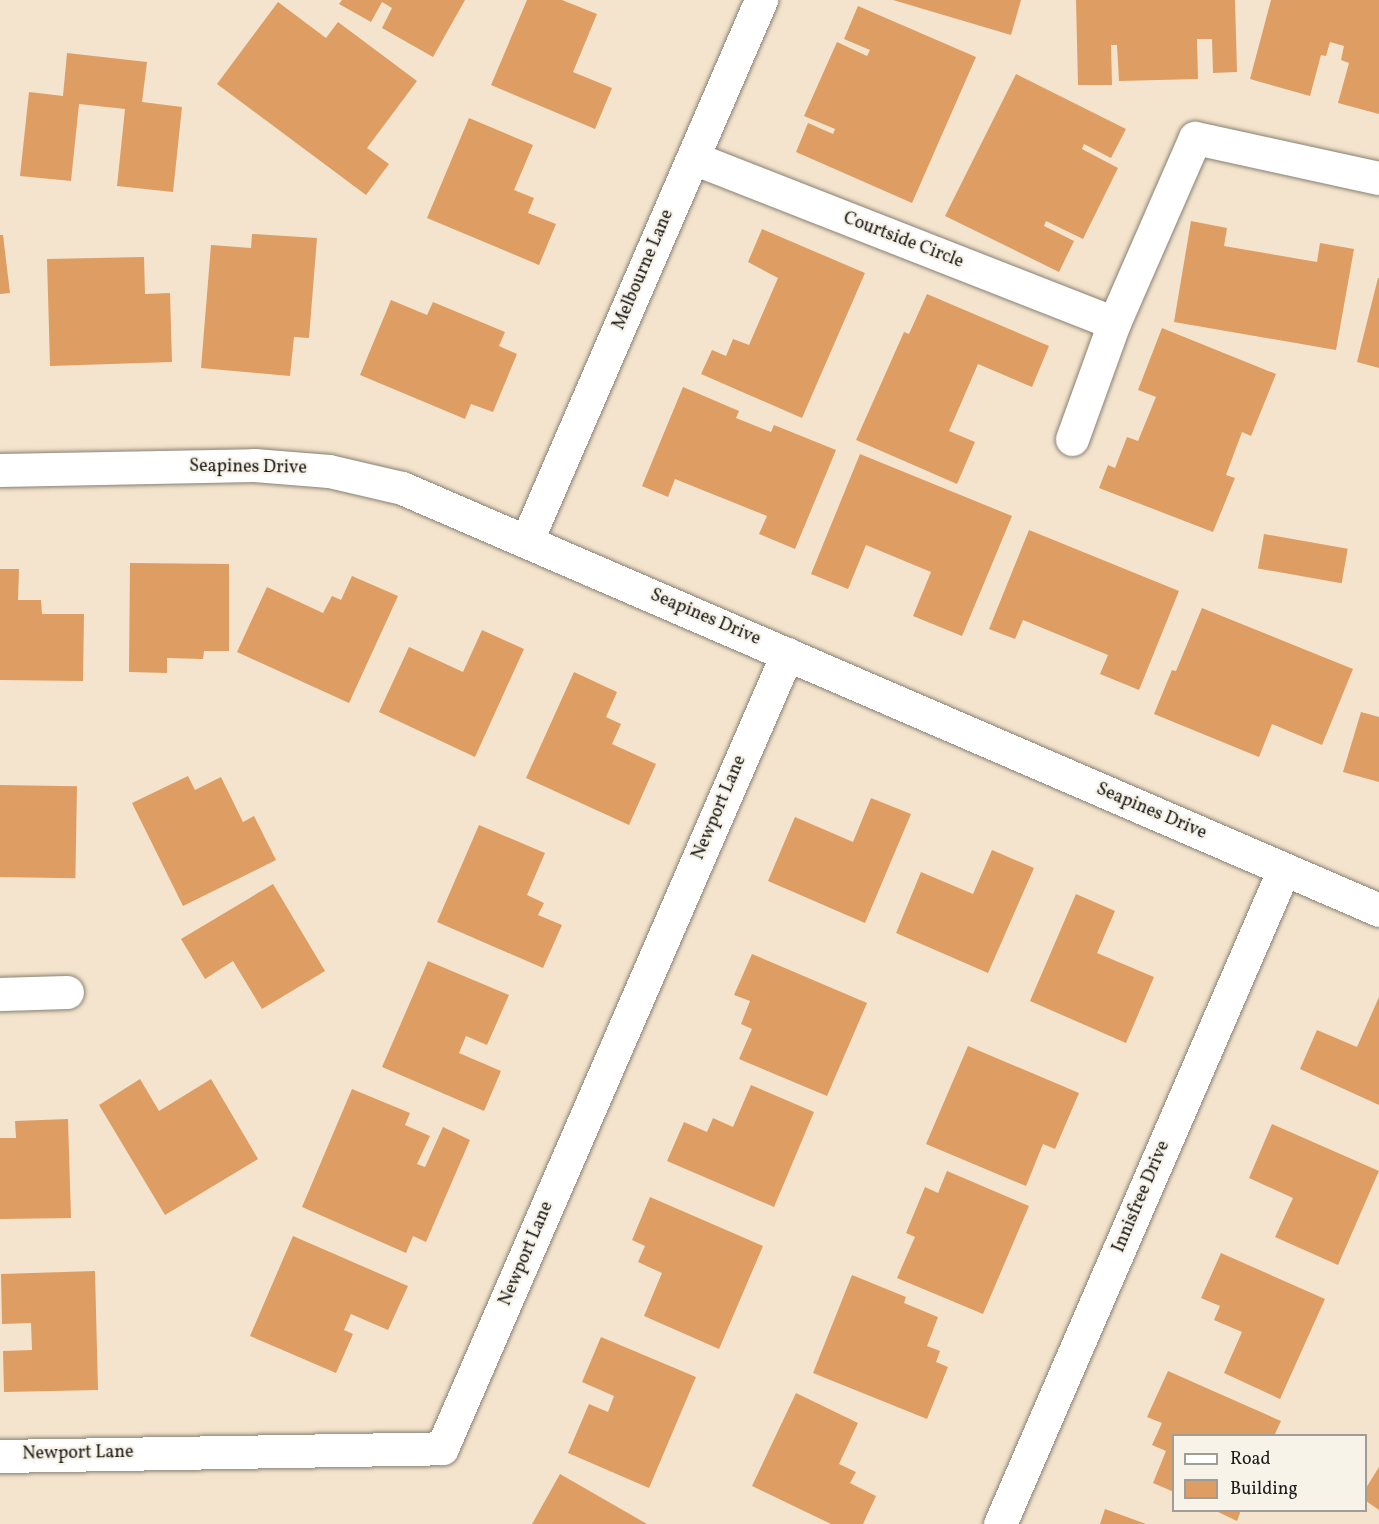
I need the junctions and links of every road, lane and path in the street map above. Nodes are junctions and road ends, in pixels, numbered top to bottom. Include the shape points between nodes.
1 (761, 0) edge
2 (693, 158) junction
3 (1379, 178) edge
4 (1114, 323) junction
5 (1072, 439) dead end
6 (0, 470) edge
7 (527, 540) junction
8 (787, 654) junction
9 (1284, 869) junction
10 (1379, 910) edge
11 (67, 992) dead end
12 (0, 993) edge
13 (0, 1456) edge
14 (1000, 1524) edge

1 - 2 street, Melbourne Lane
2 - 4 street, Courtside Circle
2 - 7 street, Melbourne Lane
3 - 4 street via 1195,138
4 - 5 street
6 - 7 street, Seapines Drive via 254,465 329,471 402,488
7 - 8 street, Seapines Drive
8 - 9 street, Seapines Drive
8 - 13 street, Newport Lane via 442,1448
9 - 10 street, Seapines Drive
9 - 14 street, Innisfree Drive
11 - 12 street

